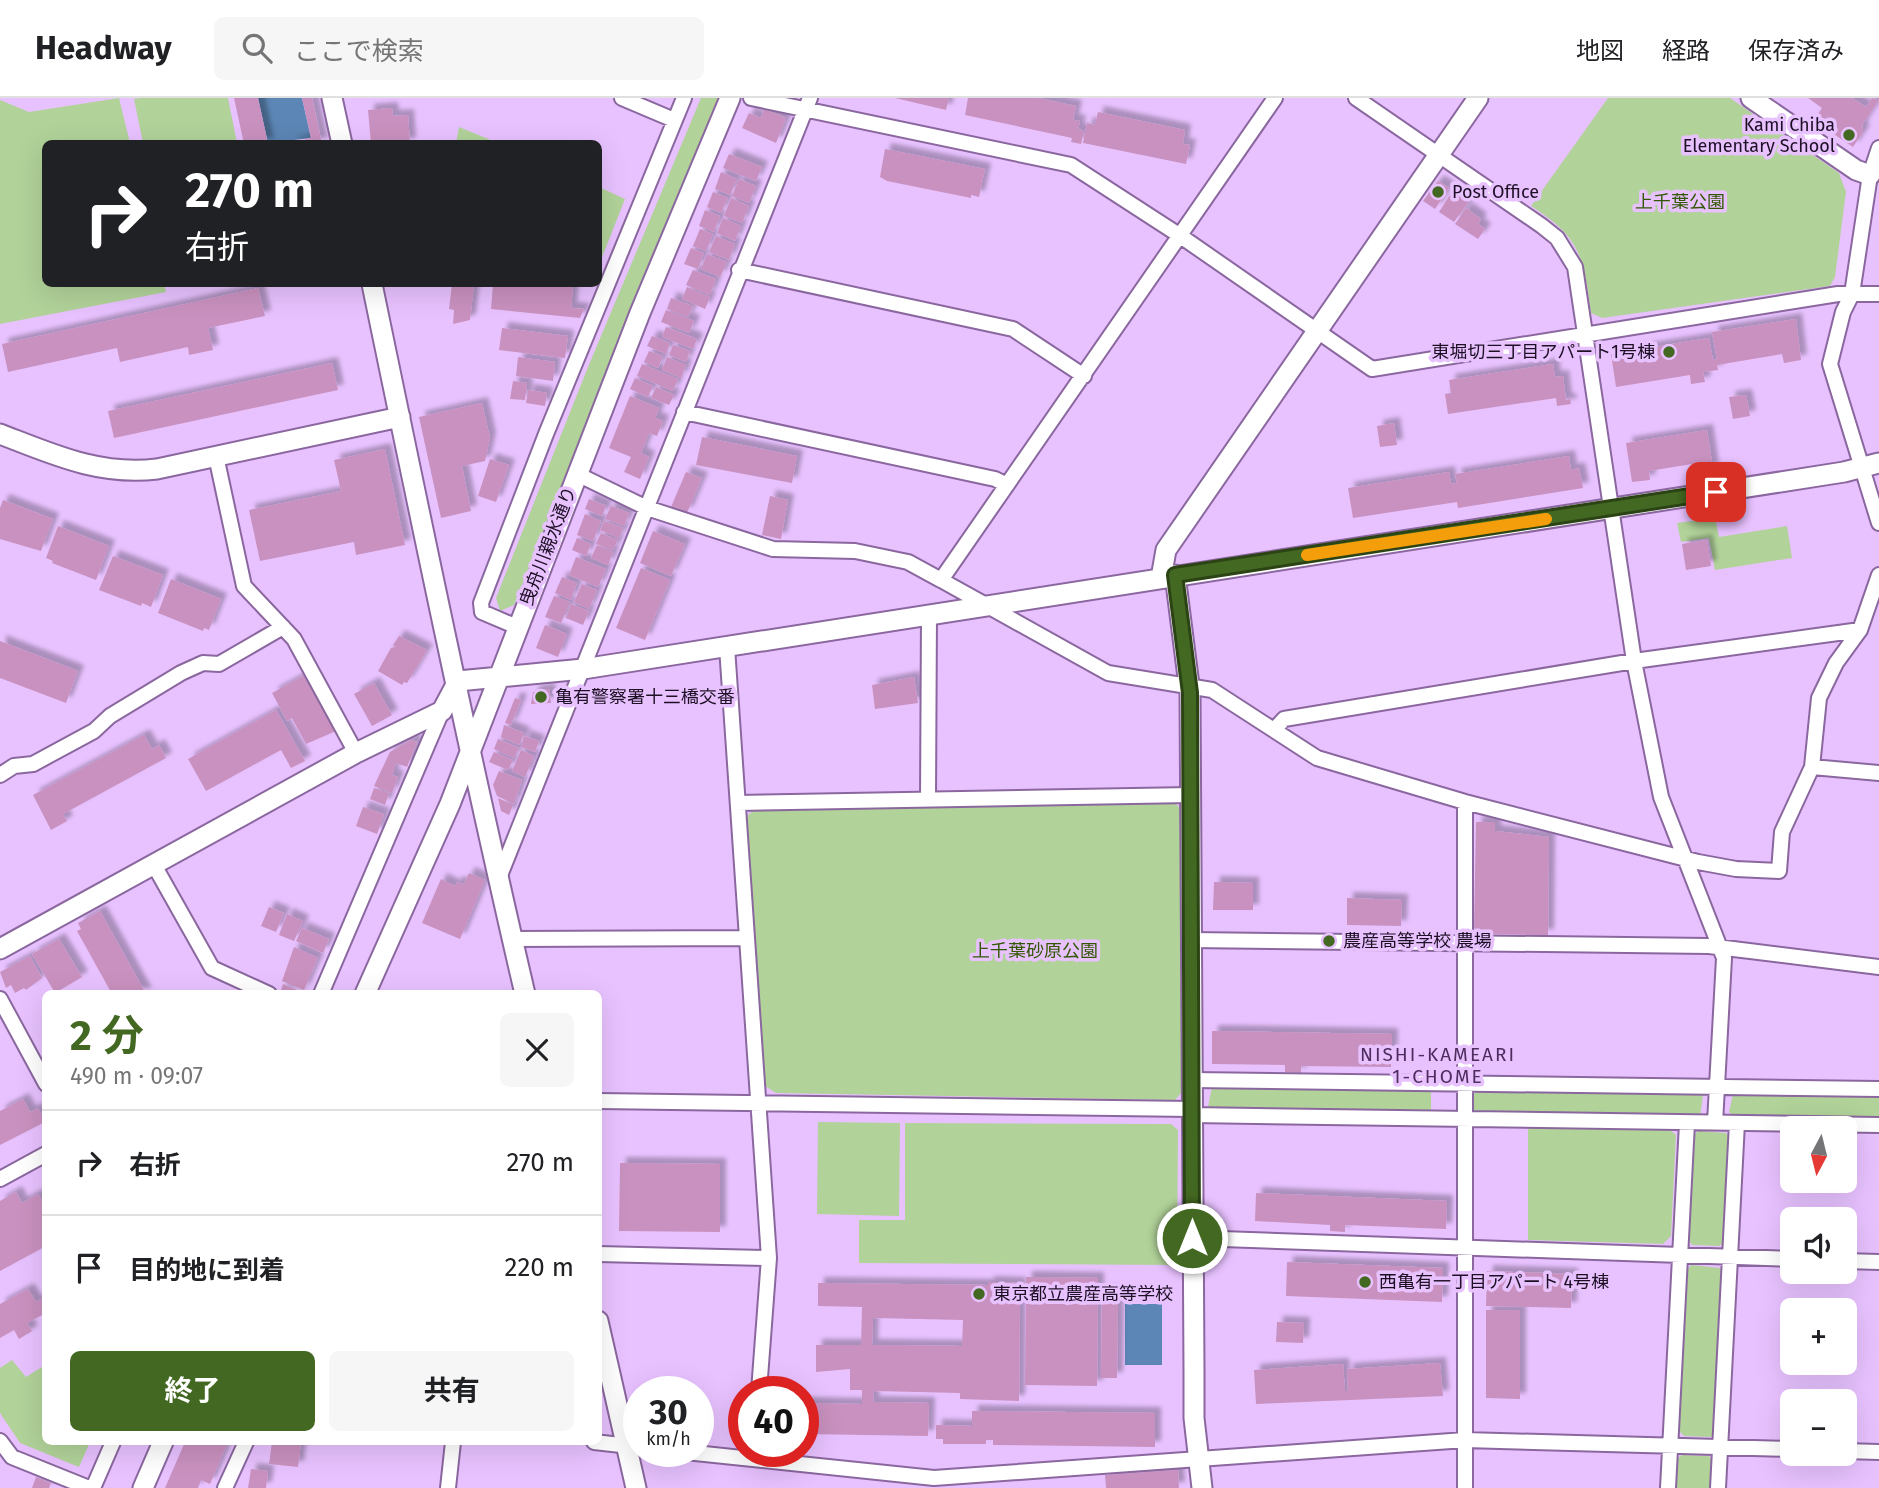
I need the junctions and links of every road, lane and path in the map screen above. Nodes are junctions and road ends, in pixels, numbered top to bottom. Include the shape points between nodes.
1 (332, 98) edge
2 (622, 98) edge
3 (684, 98) edge
4 (730, 98) edge
5 (751, 98) edge
6 (1275, 98) edge
7 (1356, 98) edge
8 (1478, 98) edge
9 (1751, 98) edge
10 (807, 104) edge
11 (674, 120) junction
12 (341, 140) edge
13 (1879, 148) edge
14 (1439, 155) junction
15 (1874, 175) edge
16 (1179, 235) junction
17 (739, 270) junction
18 (373, 287) edge
19 (1852, 294) junction
20 (1879, 294) edge
21 (1317, 332) junction
22 (1587, 334) junction
23 (1084, 376) junction
24 (684, 412) junction
25 (400, 417) junction
26 (0, 434) edge
27 (216, 456) junction
28 (1870, 466) edge
29 (577, 474) junction
30 (1007, 485) junction
31 (647, 508) junction
32 (1614, 508) junction
33 (1879, 523) edge
34 (1879, 575) edge
35 (1168, 577) junction
36 (941, 580) junction
37 (987, 606) junction
38 (929, 615) junction
39 (282, 627) junction
40 (517, 627) junction
41 (1860, 629) junction
42 (727, 646) junction
43 (1634, 661) junction
44 (583, 670) junction
45 (496, 680) junction
46 (458, 681) junction
47 (1190, 685) junction
48 (442, 711) junction
49 (1274, 730) junction
50 (356, 753) junction
51 (469, 755) junction
52 (1812, 767) junction
53 (1879, 774) edge
54 (0, 775) edge
55 (1191, 795) junction
56 (928, 800) junction
57 (1465, 802) junction
58 (738, 803) junction
59 (1685, 858) junction
60 (154, 865) junction
61 (499, 878) junction
62 (746, 938) junction
63 (513, 939) junction
64 (1191, 940) junction
65 (1465, 943) junction
66 (1721, 948) junction
67 (0, 949) edge
68 (1879, 967) edge
69 (260, 990) edge
70 (323, 990) edge
71 (367, 990) edge
72 (524, 990) edge
73 (0, 999) edge
74 (42, 1077) edge
75 (1192, 1080) junction
76 (1464, 1083) junction
77 (1716, 1086) junction
78 (1879, 1089) edge
79 (602, 1101) edge
80 (758, 1103) junction
81 (1192, 1112) junction
82 (1465, 1119) junction
83 (1687, 1122) junction
84 (1715, 1123) junction
85 (1737, 1123) junction
86 (1879, 1125) edge
87 (42, 1156) edge
88 (0, 1180) edge
89 (1192, 1238) junction
90 (1465, 1248) junction
91 (602, 1254) edge
92 (1681, 1255) junction
93 (1731, 1257) junction
94 (769, 1258) junction
95 (1780, 1259) edge
96 (1857, 1261) edge
97 (1879, 1262) edge
98 (602, 1335) edge
99 (760, 1376) edge
100 (623, 1410) edge
101 (0, 1440) edge
102 (1465, 1440) junction
103 (602, 1443) edge
104 (1671, 1444) junction
105 (112, 1445) edge
106 (162, 1445) edge
107 (245, 1445) edge
108 (453, 1445) edge
109 (623, 1445) edge
110 (1720, 1447) junction
111 (1780, 1449) edge
112 (1857, 1451) edge
113 (1879, 1452) edge
114 (1198, 1459) junction
115 (819, 1465) edge
116 (634, 1467) edge
117 (923, 1482) edge
118 (91, 1488) edge
119 (143, 1488) edge
120 (225, 1488) edge
121 (447, 1488) edge
122 (636, 1488) edge
123 (1202, 1488) edge
124 (1465, 1488) edge
125 (1668, 1488) edge
126 (1718, 1488) edge

1 - 12 street
2 - 11 street
3 - 11 street
4 - 29 street, 曳舟川親水通り
5 - 10 street
6 - 16 street
7 - 14 street
8 - 14 street
9 - 15 street via 1856,170
10 - 16 street via 1071,165
10 - 17 street
11 - 40 street via 481,603 482,612
13 - 15 street
14 - 21 street
14 - 22 street via 1557,238 1575,267
15 - 19 street
16 - 21 street
16 - 23 street
17 - 23 street via 1013,329
17 - 24 street
18 - 25 street
19 - 20 street
19 - 22 street
19 - 28 street via 1830,365 1859,453
21 - 22 street via 1372,369
21 - 35 street via 1166,550
22 - 32 street
23 - 30 street
24 - 30 street
24 - 31 street
25 - 27 street
25 - 46 street
26 - 27 street via 107,470 142,470
27 - 39 street via 244,586
28 - 32 street
28 - 33 street
29 - 31 street
29 - 40 street, 曳舟川親水通り
30 - 36 street
31 - 36 street via 773,549 855,551 908,562
31 - 44 street
32 - 35 street
32 - 43 street
34 - 41 street
35 - 37 street
35 - 47 street
36 - 37 street
37 - 38 street
37 - 47 street via 1108,673
38 - 42 street
38 - 56 street
39 - 50 street via 301,651
39 - 54 street via 219,664 203,663 181,673 33,765 14,766
40 - 45 street, 曳舟川親水通り
41 - 43 street
41 - 52 street via 1819,698
42 - 44 street
42 - 58 street
43 - 49 street via 1284,719
43 - 59 street via 1661,797
44 - 45 street
44 - 61 street
45 - 46 street
45 - 51 street, 曳舟川親水通り
46 - 48 street
46 - 51 street
47 - 49 street via 1212,690
47 - 55 street
48 - 50 street
48 - 70 street
49 - 57 street via 1317,758
50 - 60 street
51 - 61 street
51 - 71 street, 曳舟川親水通り
52 - 53 street
52 - 59 street via 1782,832 1779,871 1736,869
55 - 56 street
55 - 64 street
56 - 58 street
57 - 59 street
57 - 65 street
58 - 62 street
59 - 66 street
60 - 67 street
60 - 69 street via 212,968
61 - 63 street
62 - 63 street
62 - 80 street
63 - 72 street
64 - 65 street
64 - 75 street
65 - 66 street
65 - 76 street
66 - 68 street
66 - 77 street
73 - 74 street
75 - 76 street
75 - 81 street
76 - 77 street
76 - 82 street
77 - 78 street
77 - 84 street
79 - 80 street
80 - 81 street
80 - 94 street
81 - 82 street
81 - 89 street
82 - 83 street
82 - 90 street
83 - 84 street
83 - 92 street
84 - 85 street
85 - 86 street
85 - 93 street
87 - 88 street
89 - 90 street
89 - 114 street
90 - 92 street
90 - 102 street
91 - 94 street
92 - 93 street
92 - 104 street
93 - 95 street
93 - 110 street
94 - 99 street
96 - 97 street
98 - 100 street
101 - 118 street via 12,1457
102 - 104 street
102 - 114 street
102 - 124 street
103 - 109 street
104 - 110 street
104 - 125 street
105 - 118 street
106 - 119 street
107 - 120 street
108 - 121 street
110 - 111 street
110 - 126 street
112 - 113 street
114 - 117 street
114 - 123 street
115 - 117 street
116 - 122 street

